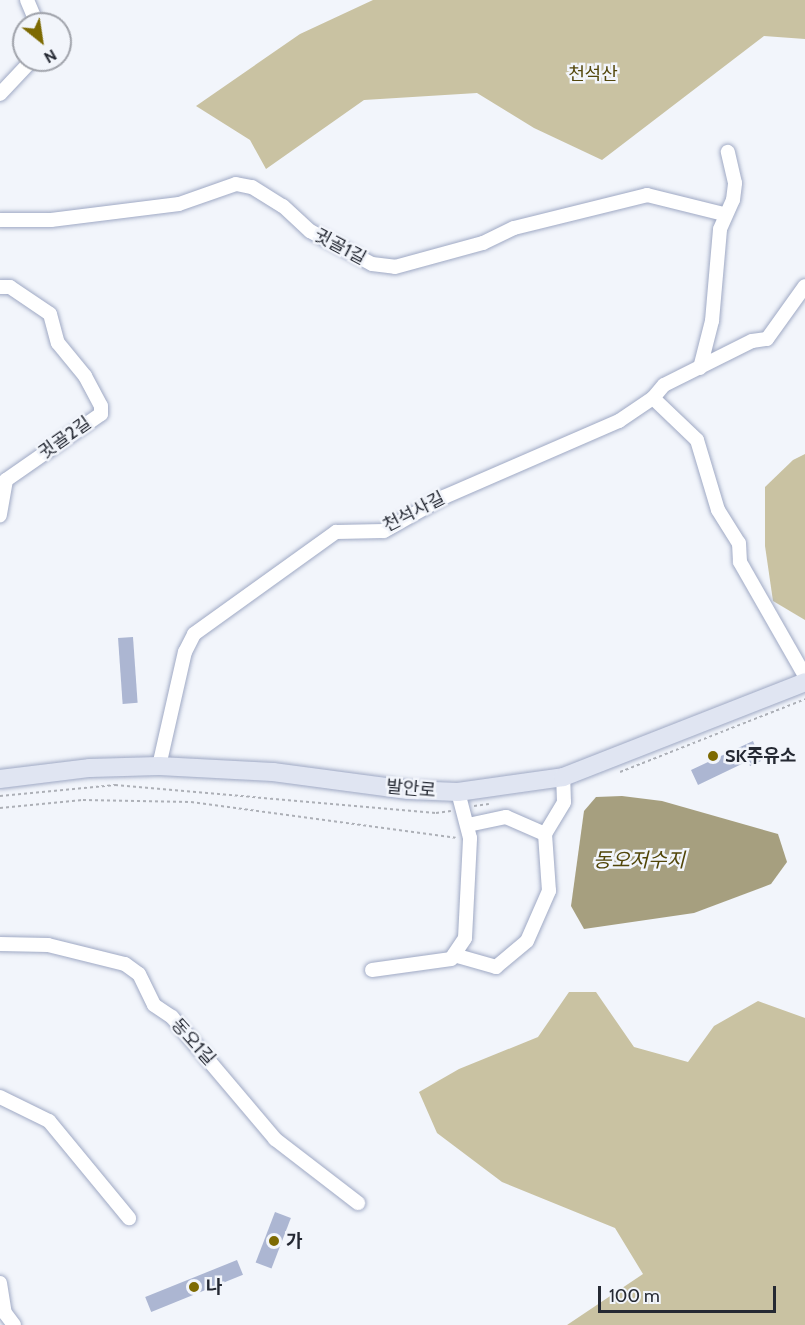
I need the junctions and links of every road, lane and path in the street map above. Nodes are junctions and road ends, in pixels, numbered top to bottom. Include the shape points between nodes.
1 (21, 72) edge
2 (0, 94) edge
3 (728, 152) dead end
4 (724, 214) junction
5 (0, 220) edge
6 (805, 286) edge
7 (0, 287) edge
8 (700, 368) junction
9 (653, 398) junction
10 (0, 466) edge
11 (6, 480) junction
12 (0, 515) edge
13 (805, 676) edge
14 (805, 682) edge
15 (159, 766) junction
16 (563, 777) junction
17 (0, 780) edge
18 (458, 792) junction
19 (0, 808) edge
20 (469, 831) junction
21 (545, 834) junction
22 (0, 944) edge
23 (454, 955) junction
24 (372, 970) dead end
25 (0, 1097) edge
26 (358, 1203) dead end
27 (129, 1218) dead end
28 (0, 1283) edge
29 (7, 1322) edge

1 - 2 street
3 - 4 street via 735,183 733,200
4 - 5 street, 귓골1길 via 647,195 514,228 483,243 395,267 372,264 310,231 283,206 252,187 236,184 179,204 51,220
4 - 8 street via 712,321
6 - 8 street, 천석사길 via 767,339 752,341
7 - 11 street, 귓골2길 via 10,287 50,314 58,343 86,376 100,406 100,414
8 - 9 street, 천석사길 via 664,385
9 - 13 street via 697,440 718,510 739,543 740,562
9 - 15 street, 천석사길 via 619,421 444,497 384,531 336,532 194,634 185,652
10 - 11 street
11 - 12 street
14 - 16 main road, 발안로
15 - 17 main road, 발안로 via 90,768
15 - 18 main road, 발안로 via 273,772 408,790
16 - 18 main road, 발안로
16 - 21 street via 564,802
18 - 20 street
19 - 20 path via 83,800 191,802
20 - 21 street via 506,817
20 - 23 street via 465,938
21 - 23 street via 549,891 527,940 496,967
22 - 26 street, 동오1길 via 48,945 125,964 139,974 154,1005 179,1025 268,1131
23 - 24 street via 451,959
25 - 27 street via 49,1121
28 - 29 street

